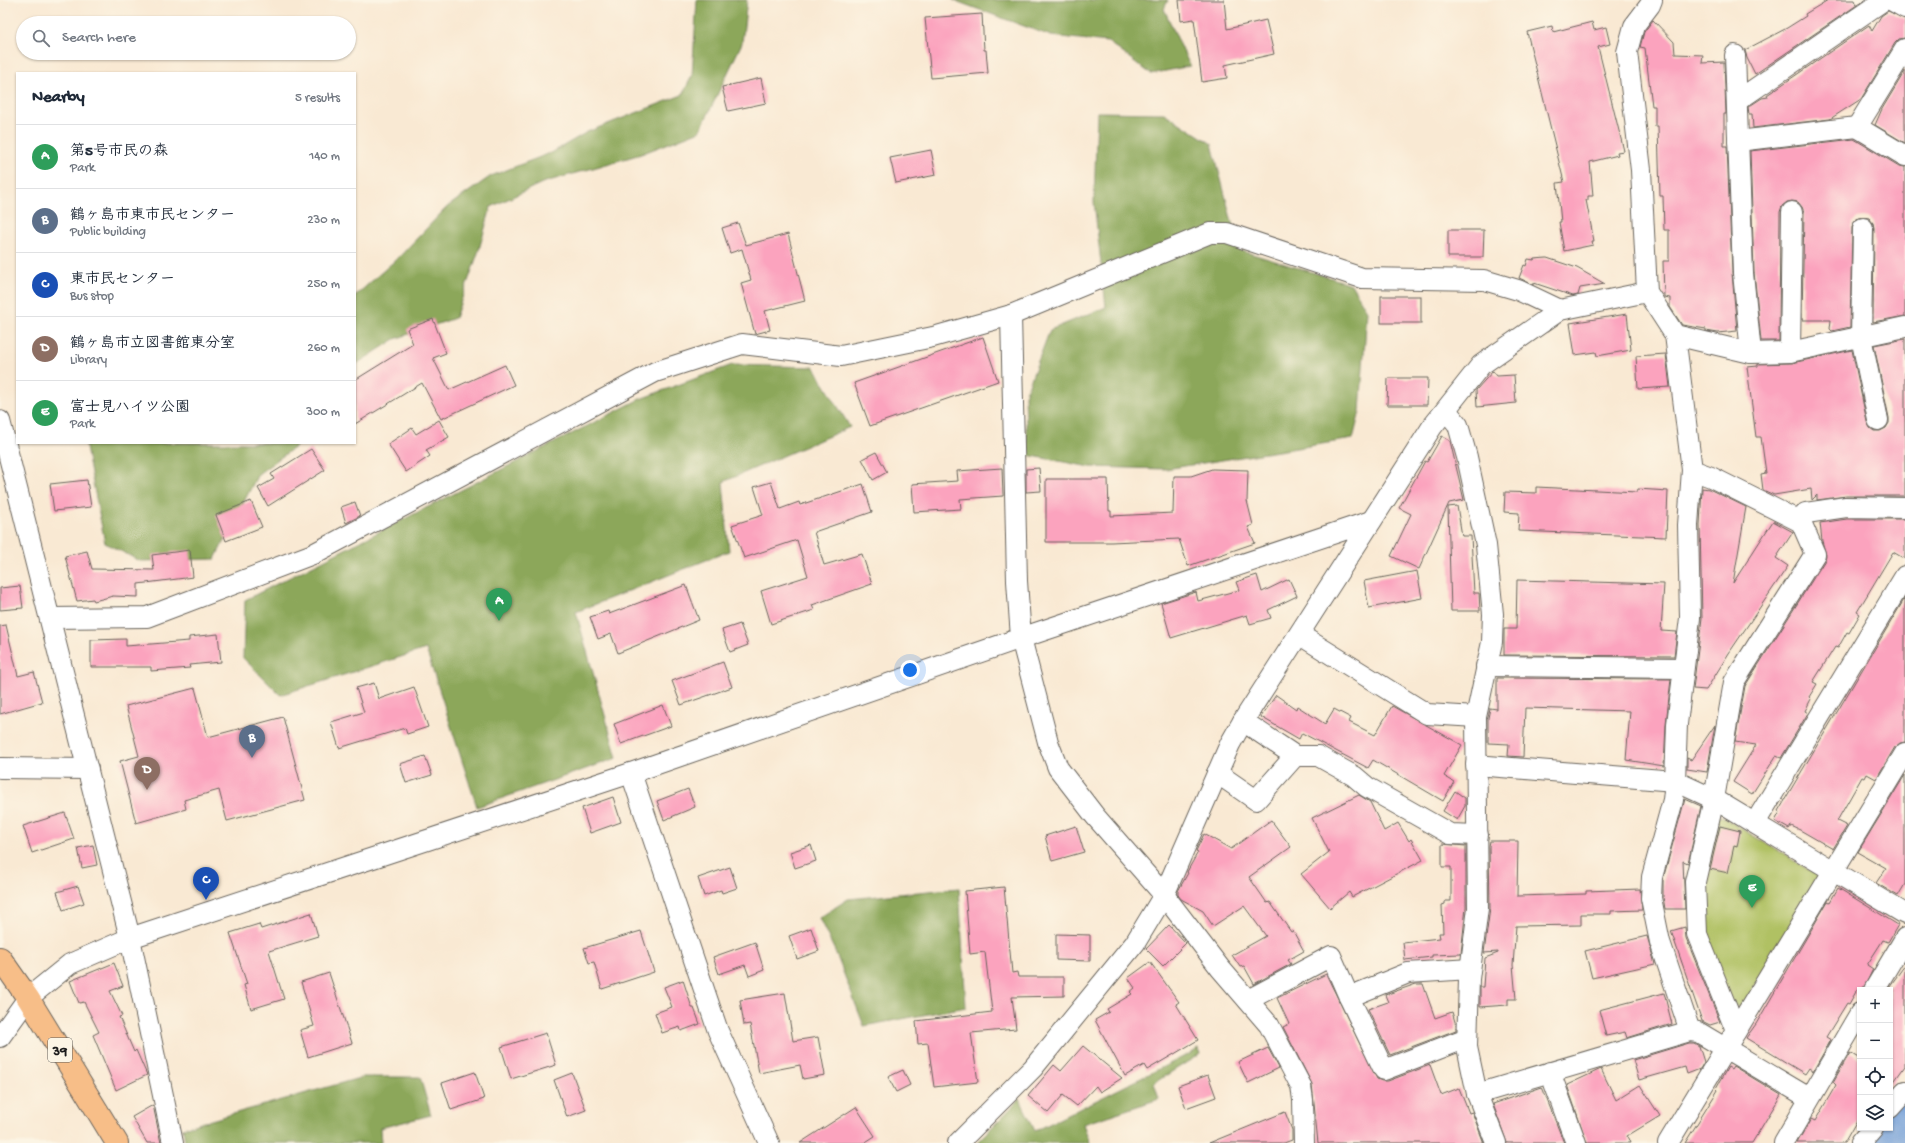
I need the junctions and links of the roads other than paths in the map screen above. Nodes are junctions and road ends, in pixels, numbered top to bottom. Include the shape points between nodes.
1 (1652, 0) edge
2 (1884, 0) edge
3 (1892, 0) edge
4 (1905, 8) edge
5 (1904, 52) edge
6 (1735, 55) dead end
7 (1737, 101) junction
8 (1857, 127) junction
9 (1738, 141) junction
10 (1905, 156) edge
11 (1792, 212) dead end
12 (1863, 228) dead end
13 (1647, 292) junction
14 (1560, 310) junction
15 (1011, 315) junction
16 (1905, 327) edge
17 (1675, 335) junction
18 (1861, 337) junction
19 (1790, 352) junction
20 (1750, 353) junction
21 (1446, 410) junction
22 (1878, 420) dead end
23 (0, 421) edge
24 (1692, 470) junction
25 (1905, 508) edge
26 (1371, 521) junction
27 (1801, 522) junction
28 (1905, 576) edge
29 (50, 618) junction
30 (1300, 635) junction
31 (1021, 638) junction
32 (1486, 666) junction
33 (1683, 668) junction
34 (1476, 717) junction
35 (1243, 721) junction
36 (1905, 753) edge
37 (1295, 756) junction
38 (1476, 765) junction
39 (0, 768) edge
40 (88, 769) junction
41 (631, 773) junction
42 (1217, 773) junction
43 (1675, 781) junction
44 (1714, 799) junction
45 (1755, 823) junction
46 (1478, 835) junction
47 (1834, 870) junction
48 (1164, 895) junction
49 (1905, 914) edge
50 (130, 938) junction
51 (1905, 938) edge
52 (0, 958) edge
53 (1470, 969) junction
54 (1876, 987) edge
55 (1349, 997) junction
56 (28, 998) junction
57 (1248, 1000) junction
58 (1857, 1019) edge
59 (1736, 1030) junction
60 (1690, 1032) junction
61 (0, 1037) edge
62 (1467, 1038) junction
63 (1726, 1048) junction
64 (1550, 1072) junction
65 (1905, 1091) edge
66 (1477, 1094) junction
67 (1809, 1098) junction
68 (1893, 1105) edge
69 (1870, 1131) edge
70 (117, 1143) edge
71 (173, 1143) edge
72 (769, 1143) edge
73 (958, 1143) edge
74 (1304, 1143) edge
75 (1496, 1143) edge
76 (1576, 1143) edge
77 (1668, 1143) edge
78 (1784, 1143) edge
79 (1860, 1143) edge

1 - 13 street via 1634,26 1627,52 1641,170
2 - 7 street
3 - 4 street
5 - 8 street
6 - 7 street
7 - 9 street
8 - 9 street
8 - 10 street
9 - 20 street via 1743,273
11 - 19 street
12 - 18 street
13 - 14 street
13 - 17 street
14 - 15 street via 1518,290 1484,280 1362,278 1227,233 1210,233
14 - 21 street via 1481,365
15 - 29 street via 933,337 842,356 742,344 654,372 313,554 147,617
15 - 31 street
16 - 18 street
17 - 20 street
17 - 24 street
18 - 19 street
18 - 22 street
19 - 20 street
21 - 26 street via 1432,427
21 - 32 street via 1458,425 1486,545 1493,614 1492,642
23 - 29 street
24 - 27 street
24 - 33 street via 1688,525 1690,618
25 - 27 street via 1846,507 1806,513
26 - 30 street
26 - 31 street
27 - 44 street via 1815,554 1734,682
28 - 45 street
29 - 40 street
30 - 34 street via 1427,714
30 - 35 street
31 - 41 street
31 - 48 street via 1048,742 1058,768 1095,816
32 - 33 street
32 - 34 street
33 - 43 street via 1677,724
34 - 38 street
35 - 37 street
35 - 42 street
36 - 47 street
37 - 42 street via 1256,800
37 - 46 street via 1318,756 1450,834
38 - 43 street
38 - 46 street
39 - 40 street
40 - 50 street
41 - 50 street
41 - 72 street via 718,1031
42 - 48 street
43 - 44 street
43 - 60 street via 1673,800 1652,877 1651,898 1660,942
44 - 45 street
44 - 59 street via 1695,882 1697,934
45 - 47 street
46 - 53 street via 1478,908
47 - 49 street
47 - 59 street
48 - 57 street
48 - 73 street via 1135,943 1038,1062
50 - 56 street via 70,964
50 - 71 street
51 - 54 street
52 - 56 main road, 39
53 - 55 street via 1408,973
53 - 62 street
55 - 57 street via 1331,956
55 - 62 street via 1384,1070
56 - 61 street
56 - 70 main road, 39
57 - 74 street via 1269,1025 1301,1086
58 - 67 street
59 - 63 street
60 - 63 street via 1698,1032
60 - 64 street
62 - 66 street
63 - 67 street
63 - 77 street
64 - 66 street
64 - 76 street
65 - 68 street
66 - 75 street
67 - 78 street
69 - 79 street

